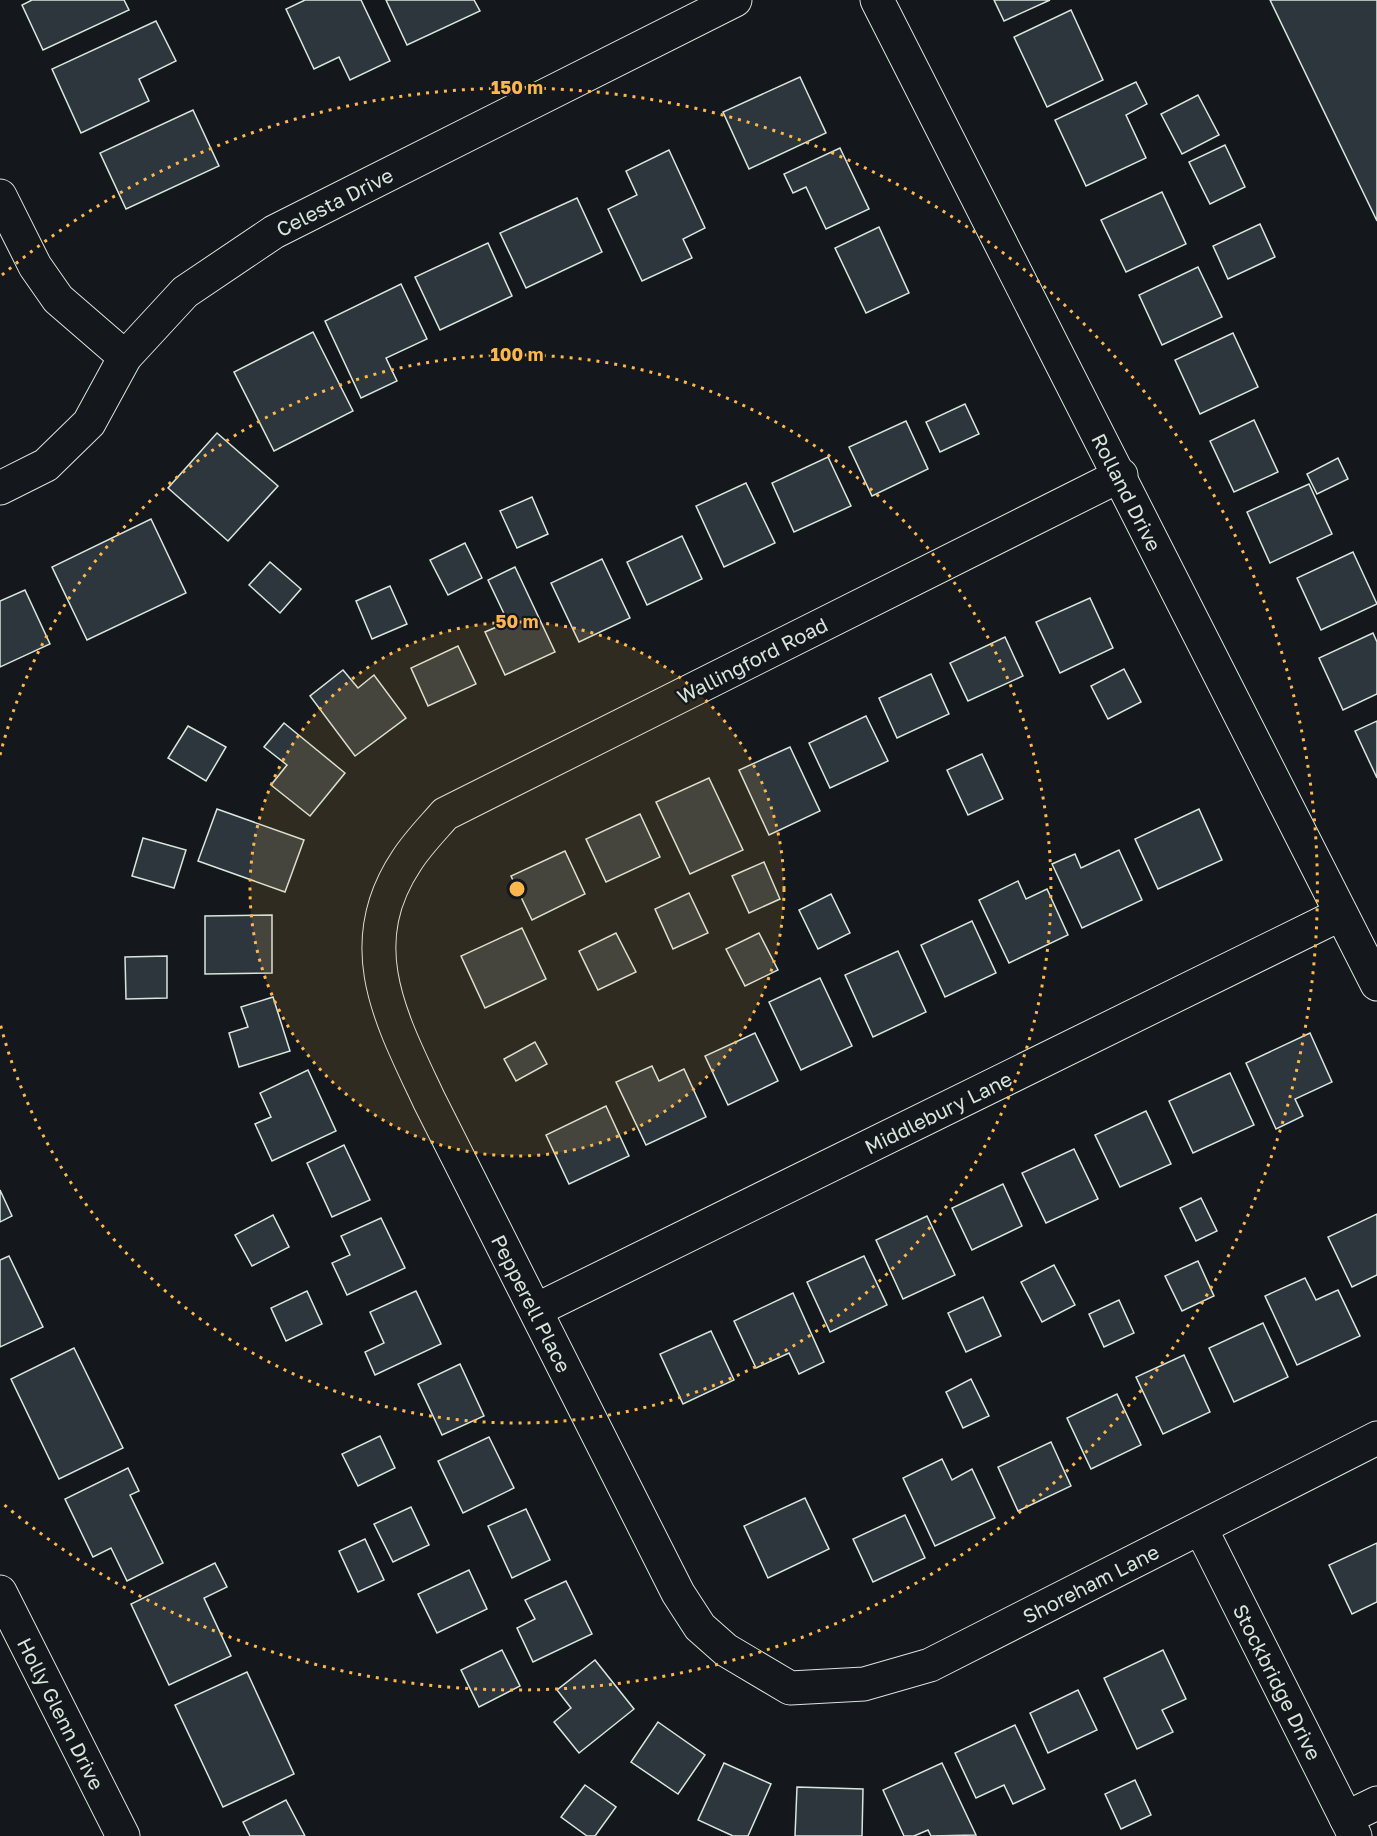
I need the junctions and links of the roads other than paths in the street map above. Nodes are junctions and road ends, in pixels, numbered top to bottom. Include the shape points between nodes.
1 (735, 0) edge
2 (877, 0) edge
3 (0, 196) edge
4 (124, 357) junction
5 (1121, 475) junction
6 (0, 488) edge
7 (403, 867) joint
8 (1341, 914) junction
9 (1377, 984) edge
10 (536, 1310) junction
11 (1377, 1438) edge
12 (1201, 1529) junction
13 (0, 1592) edge
14 (790, 1688) joint
15 (1377, 1803) edge
16 (1351, 1827) edge
17 (123, 1836) edge

1 - 4 street, Celesta Drive via 274,231 185,292
2 - 5 street, Rolland Drive
3 - 4 street via 35,266 58,299
4 - 6 street, Celesta Drive via 89,423 46,465
5 - 7 street, Wallingford Road via 445,814
5 - 8 street, Rolland Drive
7 - 10 street, Pepperell Place via 383,913 379,940 383,992 429,1100
8 - 9 street, Rolland Drive
8 - 10 street, Middlebury Lane
10 - 14 street, Pepperell Place via 678,1593 700,1627 726,1650
11 - 12 street, Shoreham Lane
12 - 14 street, Shoreham Lane via 930,1665 864,1684
12 - 16 street, Stockbridge Drive
13 - 17 street, Holly Glenn Drive
15 - 16 street

